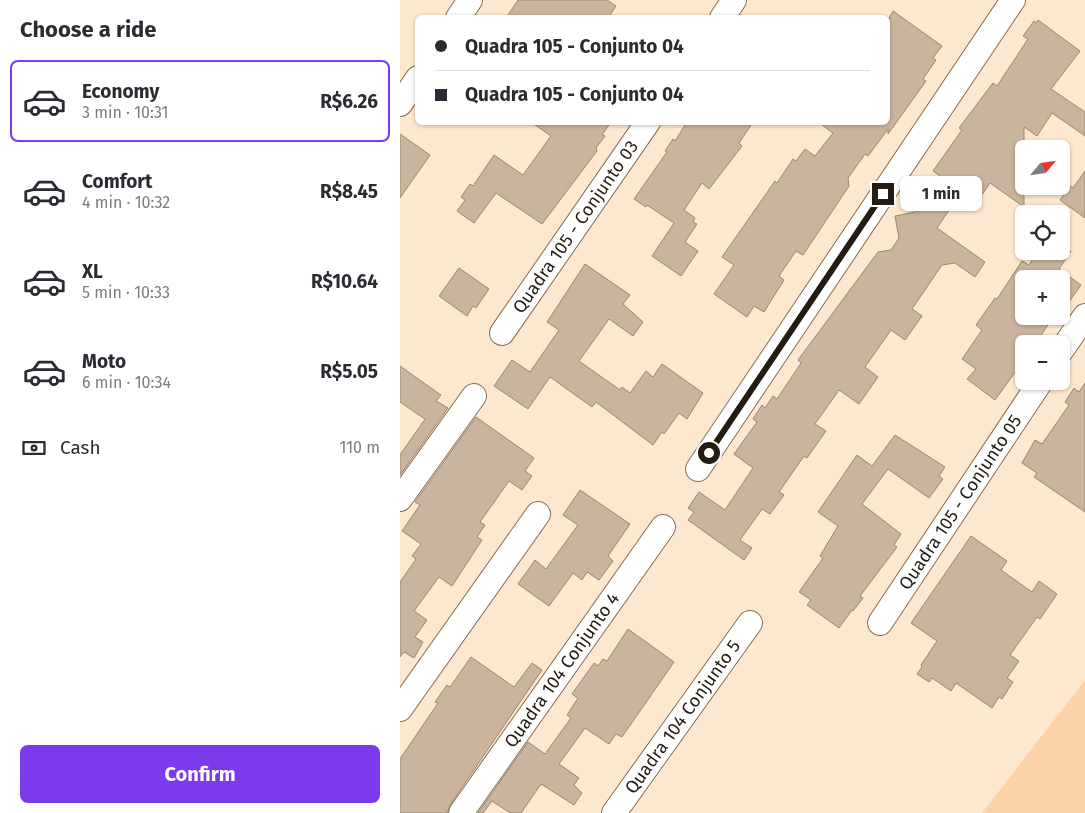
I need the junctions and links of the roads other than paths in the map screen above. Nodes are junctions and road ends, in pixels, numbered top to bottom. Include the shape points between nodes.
1 (470, 0) edge
2 (734, 0) edge
3 (1014, 0) edge
4 (460, 15) edge
5 (724, 15) edge
6 (415, 82) edge
7 (400, 104) edge
8 (646, 125) edge
9 (1085, 316) edge
10 (502, 333) dead end
11 (1070, 338) edge
12 (1035, 390) edge
13 (474, 396) dead end
14 (698, 470) dead end
15 (400, 499) edge
16 (538, 514) dead end
17 (663, 527) dead end
18 (750, 623) dead end
19 (880, 623) dead end
20 (400, 709) edge
21 (461, 813) edge
22 (614, 813) edge

1 - 4 street
2 - 5 street
3 - 14 street
6 - 7 street
8 - 10 street, Quadra 105 - Conjunto 03
9 - 11 street
12 - 19 street, Quadra 105 - Conjunto 05
13 - 15 street
16 - 20 street
17 - 21 street, Quadra 104 Conjunto 4
18 - 22 street, Quadra 104 Conjunto 5

